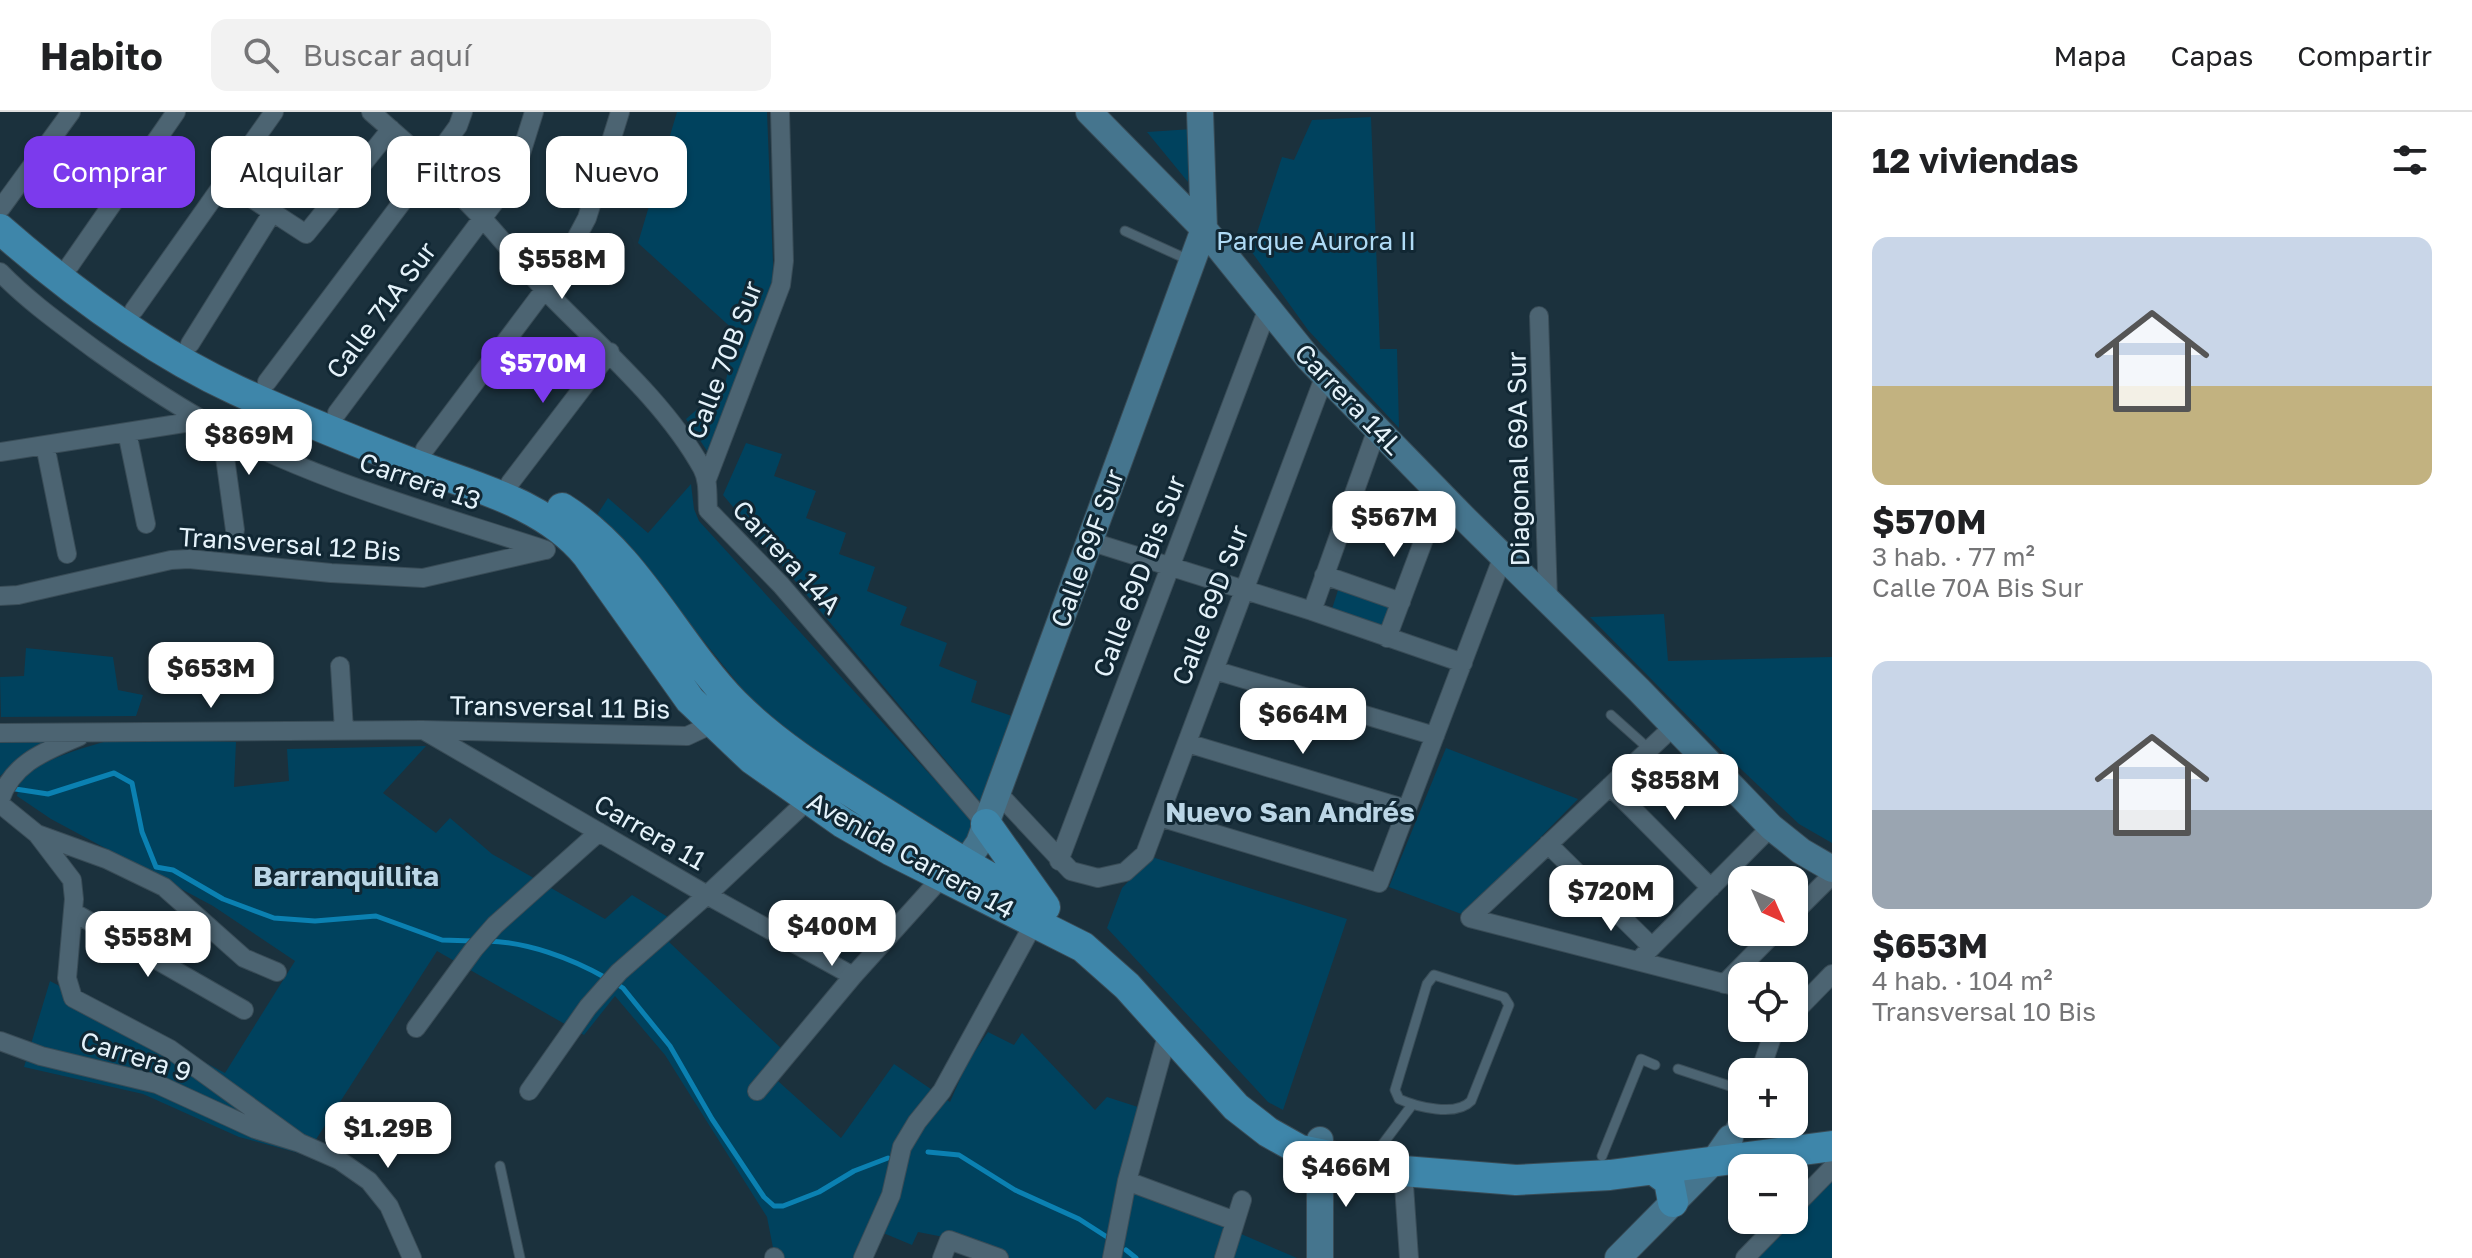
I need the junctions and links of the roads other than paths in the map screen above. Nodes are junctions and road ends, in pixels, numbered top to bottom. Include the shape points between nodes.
1 (71, 112) edge
2 (176, 112) edge
3 (274, 112) edge
4 (371, 112) edge
5 (463, 112) edge
6 (534, 112) edge
7 (620, 112) edge
8 (1089, 112) edge
9 (1200, 112) edge
10 (780, 113) edge
11 (391, 129) junction
12 (257, 136) edge
13 (399, 136) edge
14 (451, 136) edge
15 (211, 201) edge
16 (0, 207) edge
17 (265, 208) edge
18 (398, 208) edge
19 (472, 208) edge
20 (272, 213) junction
21 (482, 218) junction
22 (0, 229) edge
23 (1204, 229) junction
24 (1125, 231) dead end
25 (1192, 261) junction
26 (70, 265) junction
27 (0, 272) edge
28 (544, 289) junction
29 (1268, 308) junction
30 (134, 310) junction
31 (1539, 316) dead end
32 (190, 344) junction
33 (610, 352) junction
34 (1325, 375) junction
35 (267, 382) junction
36 (337, 413) junction
37 (203, 420) junction
38 (221, 428) junction
39 (1377, 429) junction
40 (127, 432) junction
41 (45, 445) junction
42 (425, 449) junction
43 (0, 452) edge
44 (707, 479) junction
45 (510, 483) junction
46 (1441, 494) junction
47 (146, 524) dead end
48 (235, 530) dead end
49 (1089, 541) junction
50 (577, 542) junction
51 (546, 550) junction
52 (67, 554) dead end
53 (1503, 556) junction
54 (1170, 567) junction
55 (1324, 575) junction
56 (1243, 591) junction
57 (0, 596) edge
58 (1548, 600) junction
59 (1401, 602) junction
60 (1312, 611) junction
61 (1387, 638) junction
62 (1463, 663) junction
63 (340, 666) dead end
64 (1214, 670) junction
65 (732, 701) junction
66 (1611, 715) dead end
67 (710, 721) junction
68 (1673, 727) junction
69 (344, 730) junction
70 (422, 730) junction
71 (90, 732) junction
72 (0, 733) edge
73 (1435, 736) junction
74 (1187, 743) junction
75 (1649, 749) junction
76 (1610, 786) junction
77 (997, 792) junction
78 (0, 800) edge
79 (808, 800) junction
80 (1407, 809) junction
81 (1159, 817) junction
82 (986, 824) junction
83 (1771, 827) junction
84 (599, 832) junction
85 (37, 834) junction
86 (1548, 844) junction
87 (1059, 861) junction
88 (952, 869) junction
89 (1832, 872) edge
90 (1711, 888) junction
91 (707, 895) junction
92 (1808, 898) edge
93 (73, 912) junction
94 (1039, 915) junction
95 (1764, 946) edge
96 (1652, 947) junction
97 (1638, 961) junction
98 (1752, 962) edge
99 (277, 972) dead end
100 (1832, 974) edge
101 (853, 976) junction
102 (1728, 985) edge
103 (1808, 995) edge
104 (244, 1010) dead end
105 (416, 1028) dead end
106 (1168, 1032) junction
107 (0, 1041) edge
108 (1655, 1065) dead end
109 (1678, 1069) dead end
110 (1728, 1085) edge
111 (529, 1091) dead end
112 (757, 1091) dead end
113 (1412, 1105) junction
114 (1832, 1128) edge
115 (1808, 1130) edge
116 (1729, 1138) edge
117 (300, 1143) junction
118 (1832, 1146) edge
119 (1320, 1148) junction
120 (1379, 1149) junction
121 (1602, 1156) junction
122 (500, 1166) dead end
123 (1832, 1168) edge
124 (1654, 1170) junction
125 (1403, 1171) junction
126 (1127, 1181) junction
127 (1808, 1193) edge
128 (1242, 1200) dead end
129 (1673, 1202) junction
130 (1235, 1221) junction
131 (1768, 1234) edge
132 (946, 1249) edge
133 (412, 1258) edge
134 (520, 1258) edge
135 (863, 1258) edge
136 (999, 1258) edge
137 (1112, 1258) edge
138 (1224, 1258) edge
139 (1320, 1258) edge
140 (1409, 1258) edge
141 (1618, 1258) edge
142 (1745, 1258) edge

1 - 16 street
2 - 26 street
3 - 12 street
4 - 11 street, Carrera 14A
5 - 14 street
6 - 21 street, Calle 71A Sur via 514,176
7 - 28 street via 587,218
8 - 23 street, Carrera 14L
9 - 23 street
10 - 44 street, Calle 70B Sur via 781,285
11 - 13 street, Carrera 14A
11 - 20 street via 306,234
15 - 30 street
16 - 26 main road, Avenida Carrera 14
17 - 20 street
18 - 35 street
19 - 21 street, Carrera 14A
20 - 32 street
21 - 28 street, Carrera 14A
21 - 36 street, Calle 71A Sur
22 - 50 main road, Avenida Carrera 14 via 100,309 207,376 295,417 531,510
23 - 25 street, Calle 69F Sur
23 - 29 street, Carrera 14L
24 - 25 lane
25 - 49 street, Calle 69F Sur
26 - 30 main road, Avenida Carrera 14
27 - 37 street, Carrera 13 via 91,347
28 - 33 street, Carrera 14A
28 - 42 street
29 - 34 street, Carrera 14L
29 - 54 street, Calle 69D Bis Sur
30 - 32 main road, Avenida Carrera 14
31 - 58 street, Diagonal 69A Sur
32 - 35 main road, Avenida Carrera 14
33 - 44 street, Carrera 14A via 679,434
33 - 45 street
34 - 39 street, Carrera 14L
34 - 56 street, Calle 69D Sur
35 - 36 main road, Avenida Carrera 14
36 - 42 main road, Avenida Carrera 14
37 - 38 street, Carrera 13
37 - 40 street
38 - 48 street
38 - 51 street, Carrera 13 via 363,491
39 - 46 street, Carrera 14L
39 - 55 street
40 - 41 street
40 - 47 street
41 - 43 street
41 - 52 street
42 - 45 main road, Avenida Carrera 14
44 - 82 street, Carrera 14A via 708,510 781,585
45 - 65 main road, Avenida Carrera 14 via 561,507 599,535
46 - 53 street, Carrera 14L
46 - 59 street
49 - 54 street
49 - 77 street, Calle 69F Sur
50 - 51 street, Transversal 12 Bis
50 - 67 main road, Avenida Carrera 14 via 675,681
51 - 57 street, Transversal 12 Bis via 423,578 171,560
53 - 58 street, Carrera 14L
53 - 62 street
54 - 56 street
54 - 87 street, Calle 69D Bis Sur
55 - 59 street
55 - 60 street
56 - 60 street
56 - 64 street, Calle 69D Sur
58 - 68 street, Carrera 14L
59 - 61 street
60 - 61 street
61 - 62 street
62 - 73 street
63 - 69 street
64 - 73 street
64 - 74 street, Calle 69D Sur
65 - 67 street, Transversal 11 Bis
65 - 88 main road, Avenida Carrera 14
66 - 75 lane
67 - 70 street, Transversal 11 Bis via 687,736
67 - 79 main road, Avenida Carrera 14
68 - 75 street
68 - 83 street, Carrera 14L
69 - 70 street, Transversal 11 Bis
69 - 71 street, Transversal 11 Bis
70 - 84 street, Carrera 11
71 - 72 street, Transversal 11 Bis
71 - 78 street via 37,755 11,777
73 - 80 street
74 - 80 street
74 - 81 street, Calle 69D Sur
75 - 76 street
76 - 86 street
76 - 90 street
77 - 82 street, Calle 69F Sur
77 - 87 street
78 - 85 street
79 - 88 main road, Avenida Carrera 14 via 878,843
79 - 91 street
80 - 81 street via 1379,883
81 - 87 street, Calle 69D Sur via 1145,854 1125,872 1098,878 1071,871
82 - 88 street, Calle 69F Sur via 974,850
82 - 94 main road
83 - 89 street, Carrera 14L
83 - 90 street
84 - 91 street, Carrera 11
84 - 105 street via 489,932
85 - 93 street via 72,880
85 - 99 street via 164,887 244,958
86 - 96 street
86 - 97 street via 1470,918
88 - 94 main road, Avenida Carrera 14
88 - 101 street
89 - 92 street
90 - 96 street
91 - 101 street, Carrera 11
91 - 111 street via 603,989
93 - 104 street
93 - 117 street via 68,985 73,998 170,1049
94 - 106 main road, Avenida Carrera 14 via 1098,958
94 - 119 main road, Avenida Carrera 14 via 1088,930 1117,952 1264,1109
94 - 135 street via 942,1091 902,1147 891,1195
95 - 98 street
96 - 97 street
97 - 102 street
100 - 103 street
101 - 112 street
106 - 119 main road, Avenida Carrera 14 via 1252,1120 1300,1150
106 - 126 street
107 - 117 street, Carrera 9 via 157,1084 255,1129
108 - 121 lane via 1641,1059
109 - 110 lane
113 - 113 lane via 1399,1099 1395,1090 1430,979 1439,976 1504,997 1509,1010 1471,1101 1458,1109
113 - 120 lane
114 - 115 main road, Avenida Carrera 14
116 - 118 main road, Avenida Carrera 14
116 - 121 main road, Avenida Carrera 14
116 - 124 main road, Avenida Carrera 14
116 - 129 street
117 - 133 street via 369,1181 389,1206
119 - 120 main road, Avenida Carrera 14
119 - 125 main road, Avenida Carrera 14
119 - 139 street
120 - 121 main road, Avenida Carrera 14 via 1492,1160
122 - 134 lane
123 - 127 street
124 - 125 main road, Avenida Carrera 14 via 1516,1180
124 - 129 main road via 1669,1181
125 - 140 street
126 - 130 street
126 - 137 street
128 - 130 street
129 - 141 street
130 - 138 street
131 - 142 street
132 - 136 street

